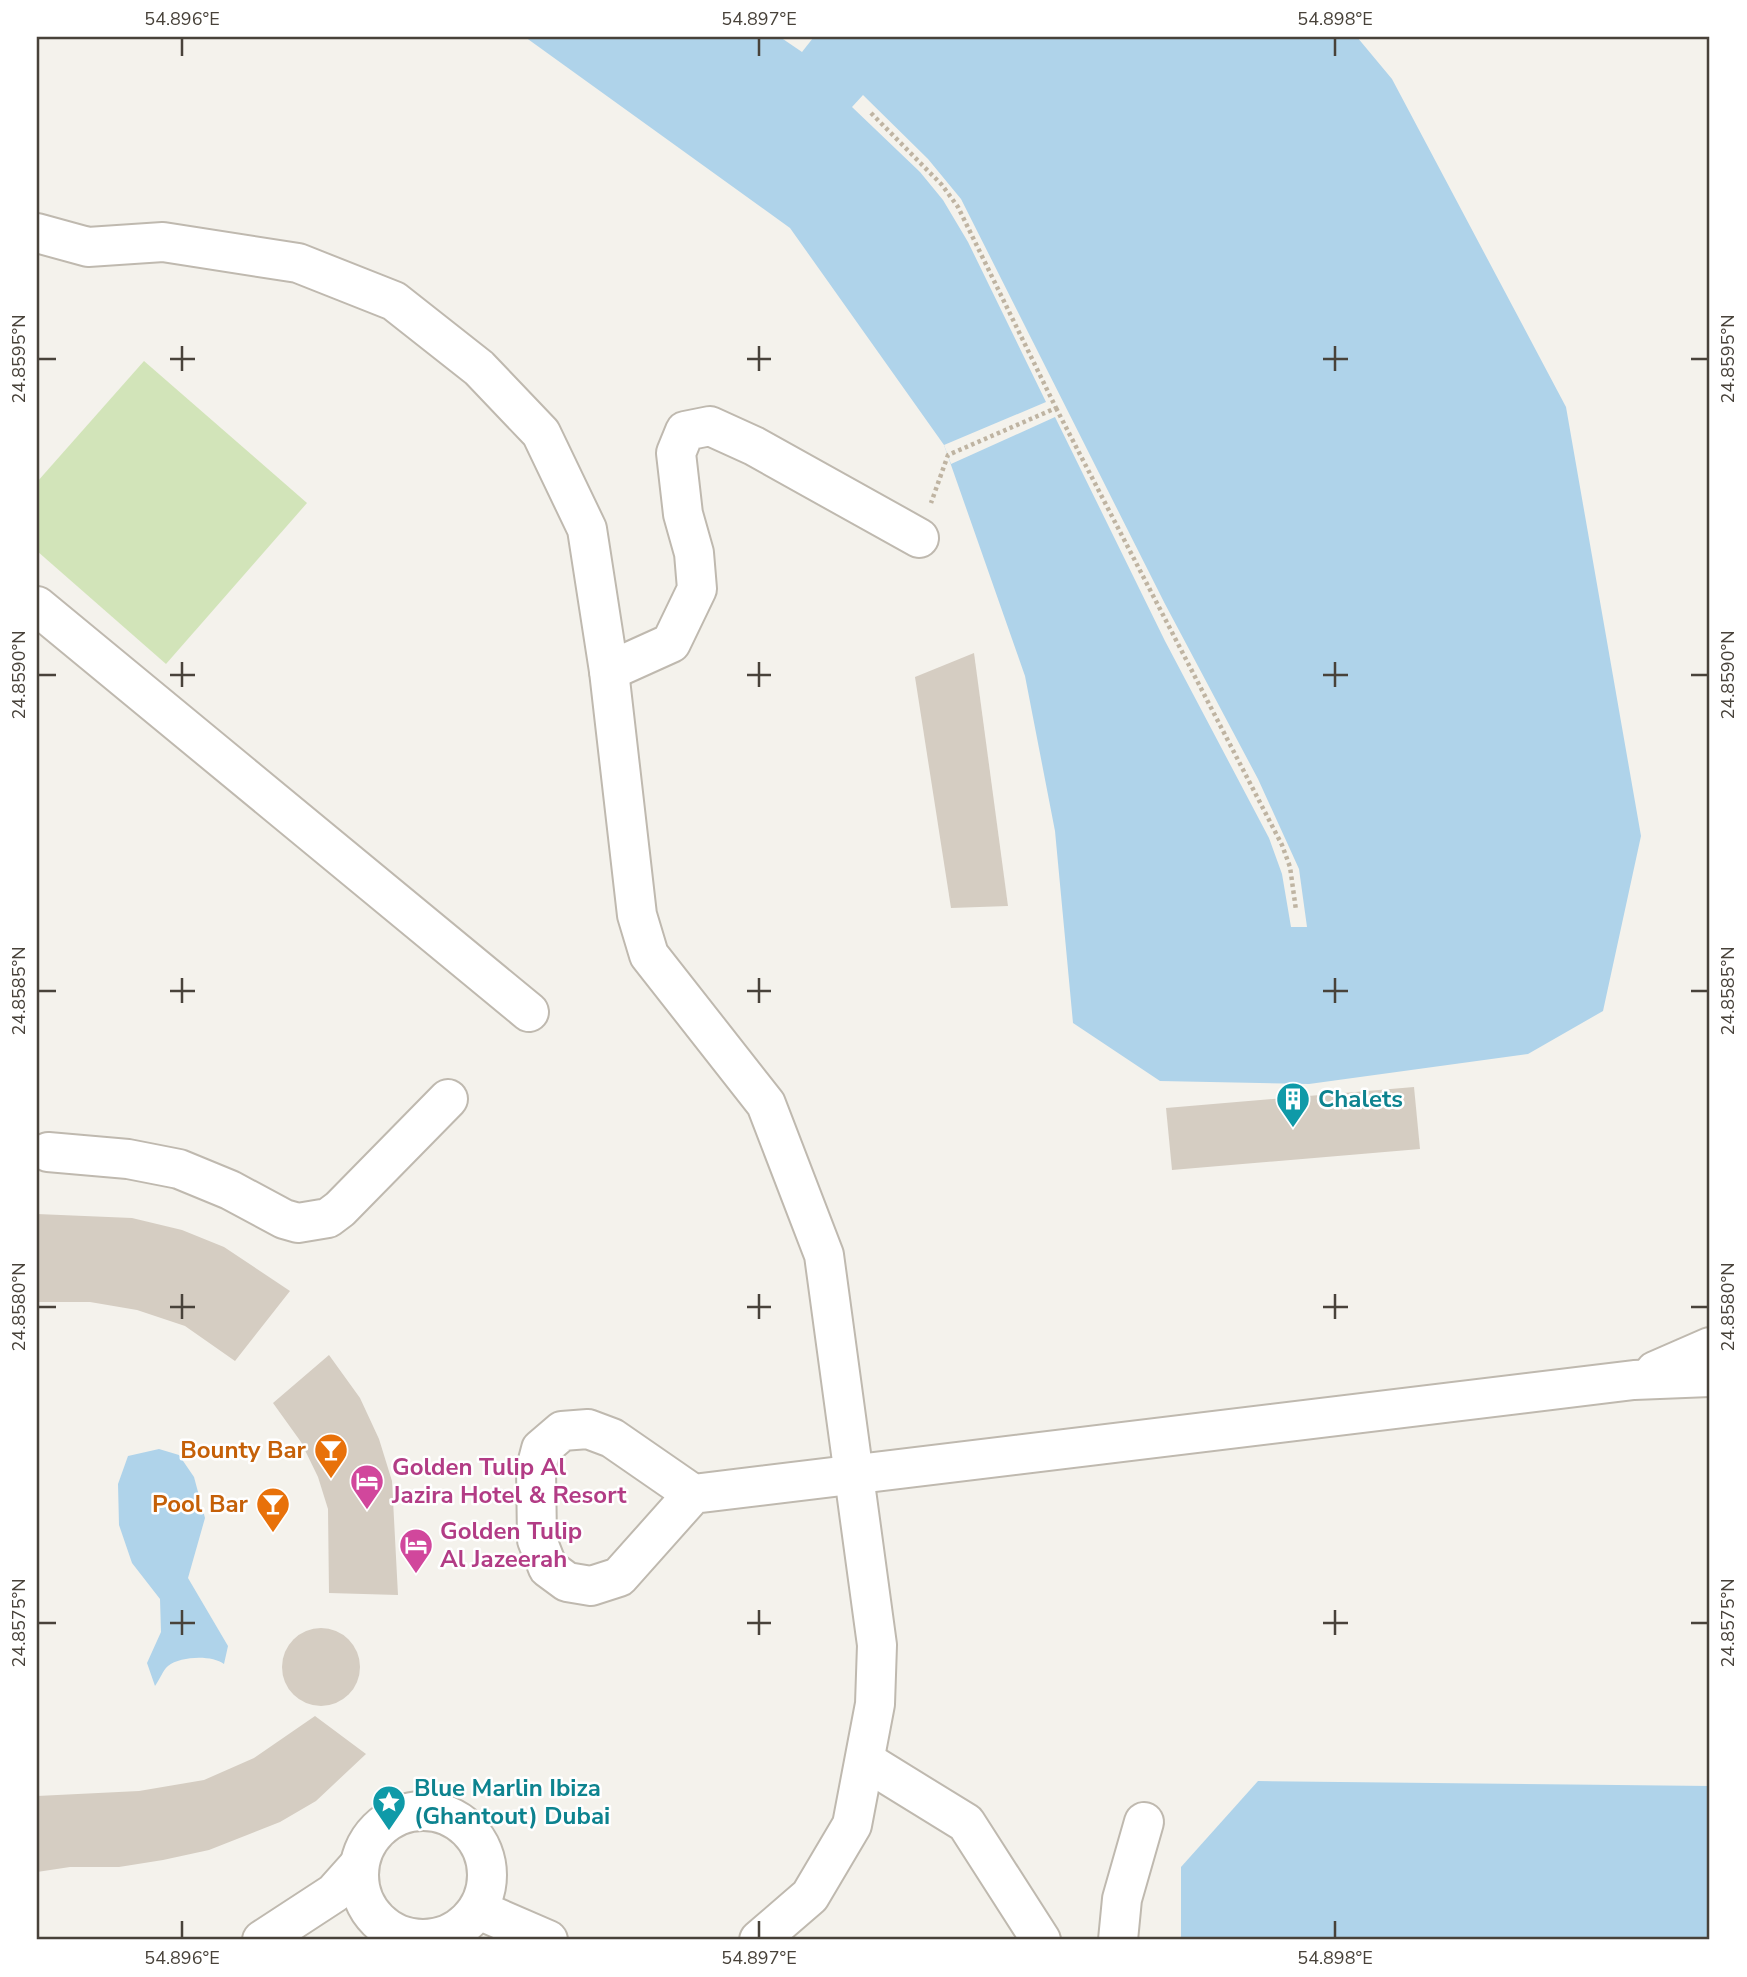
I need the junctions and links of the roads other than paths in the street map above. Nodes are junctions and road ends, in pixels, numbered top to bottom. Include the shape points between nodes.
1 (37, 233) edge
2 (919, 538) road end
3 (37, 606) edge
4 (609, 671) junction
5 (529, 1012) dead end
6 (447, 1099) dead end
7 (48, 1152) dead end
8 (1710, 1347) edge
9 (1710, 1377) edge
10 (1634, 1380) junction
11 (856, 1474) junction
12 (693, 1494) junction
13 (867, 1762) junction
14 (1144, 1822) dead end
15 (359, 1865) junction
16 (479, 1910) junction
17 (399, 1938) edge
18 (262, 1940) edge
19 (548, 1940) edge
20 (759, 1940) edge
21 (1041, 1940) edge
22 (1118, 1940) edge

1 - 4 street via 88,247 163,242 298,263 394,301 479,368 541,433 587,529
2 - 4 street via 754,446 710,426 685,431 676,453 697,589 671,643
3 - 5 street
4 - 11 street via 637,915 649,955 766,1104 824,1255
6 - 7 street via 340,1209 314,1221 284,1219 179,1169
8 - 10 street
9 - 10 street
10 - 11 street
11 - 12 street
11 - 13 street via 877,1645
12 - 12 street via 612,1438 588,1429 562,1431 541,1449 536,1468 537,1541 548,1568 568,1582 590,1586 619,1577
13 - 20 street via 852,1825 810,1896
13 - 21 street via 967,1823
14 - 22 street via 1122,1899
15 - 16 street via 366,1846 386,1823 415,1811 456,1819 472,1832 483,1850 487,1891
15 - 17 street via 359,1887 367,1908
15 - 18 street via 334,1893
16 - 17 street via 464,1926 444,1937
16 - 19 street

